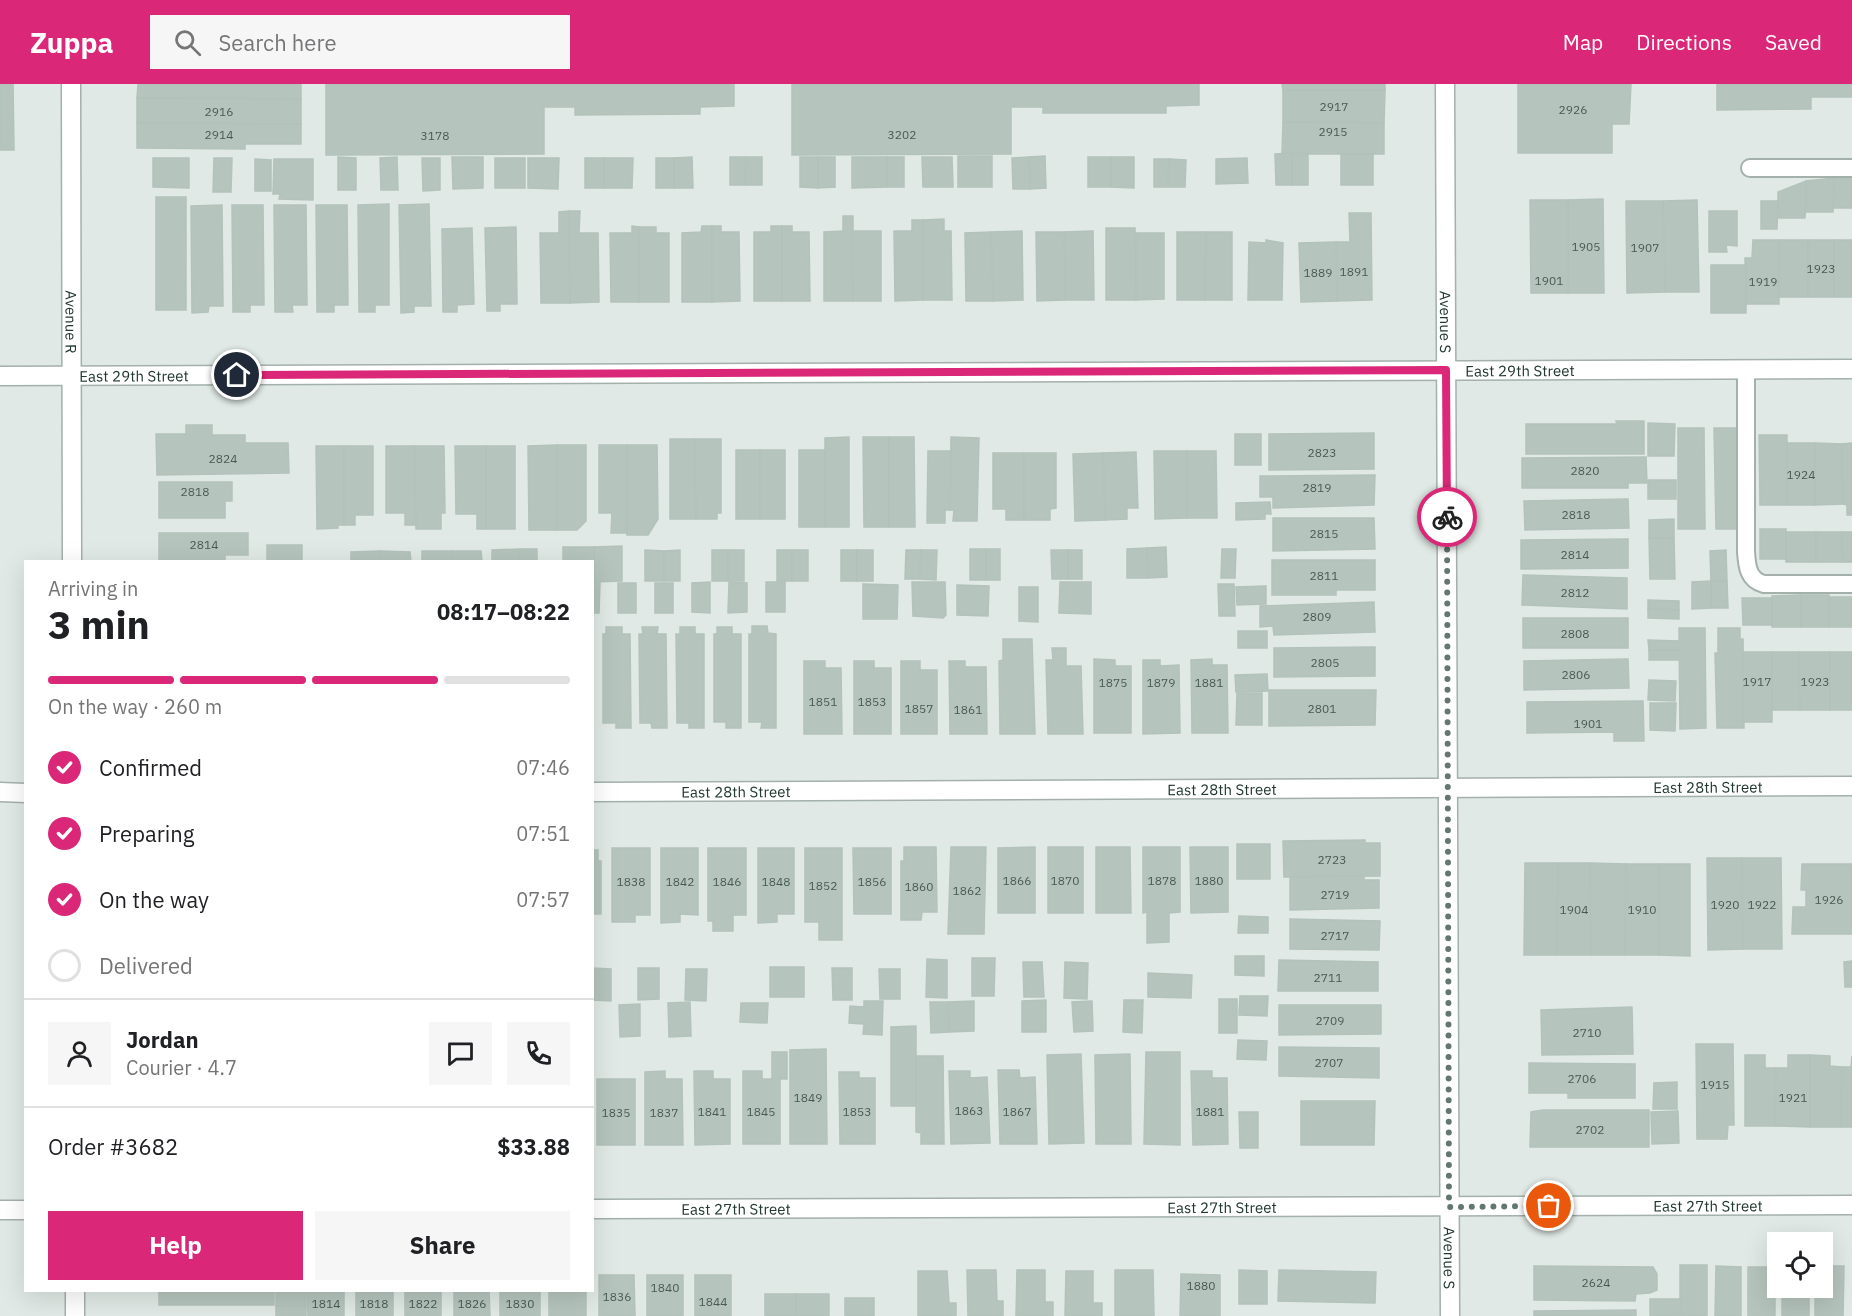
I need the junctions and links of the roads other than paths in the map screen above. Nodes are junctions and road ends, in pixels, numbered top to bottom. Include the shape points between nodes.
1 (71, 84) edge
2 (1445, 84) edge
3 (1750, 168) dead end
4 (1852, 168) edge
5 (1852, 369) edge
6 (1446, 370) junction
7 (1746, 370) junction
8 (0, 376) edge
9 (72, 376) junction
10 (72, 560) edge
11 (1852, 584) edge
12 (1852, 786) edge
13 (1448, 789) junction
14 (0, 792) edge
15 (594, 792) edge
16 (24, 793) edge
17 (1852, 1205) edge
18 (1449, 1207) junction
19 (594, 1209) edge
20 (0, 1210) edge
21 (24, 1210) edge
22 (75, 1292) edge
23 (75, 1316) edge
24 (1449, 1316) edge

1 - 9 street, Avenue R
2 - 6 street, Avenue S
3 - 4 lane
5 - 7 street, East 29th Street
6 - 7 street, East 29th Street
6 - 9 street, East 29th Street
6 - 13 street, Avenue S
7 - 11 lane via 1746,552 1750,576 1764,585
8 - 9 street, East 29th Street
9 - 10 street, Avenue R
12 - 13 street, East 28th Street
13 - 15 street, East 28th Street
13 - 18 street, Avenue S
14 - 16 street
17 - 18 street, East 27th Street
18 - 19 street, East 27th Street
18 - 24 street, Avenue S
20 - 21 street
22 - 23 street

